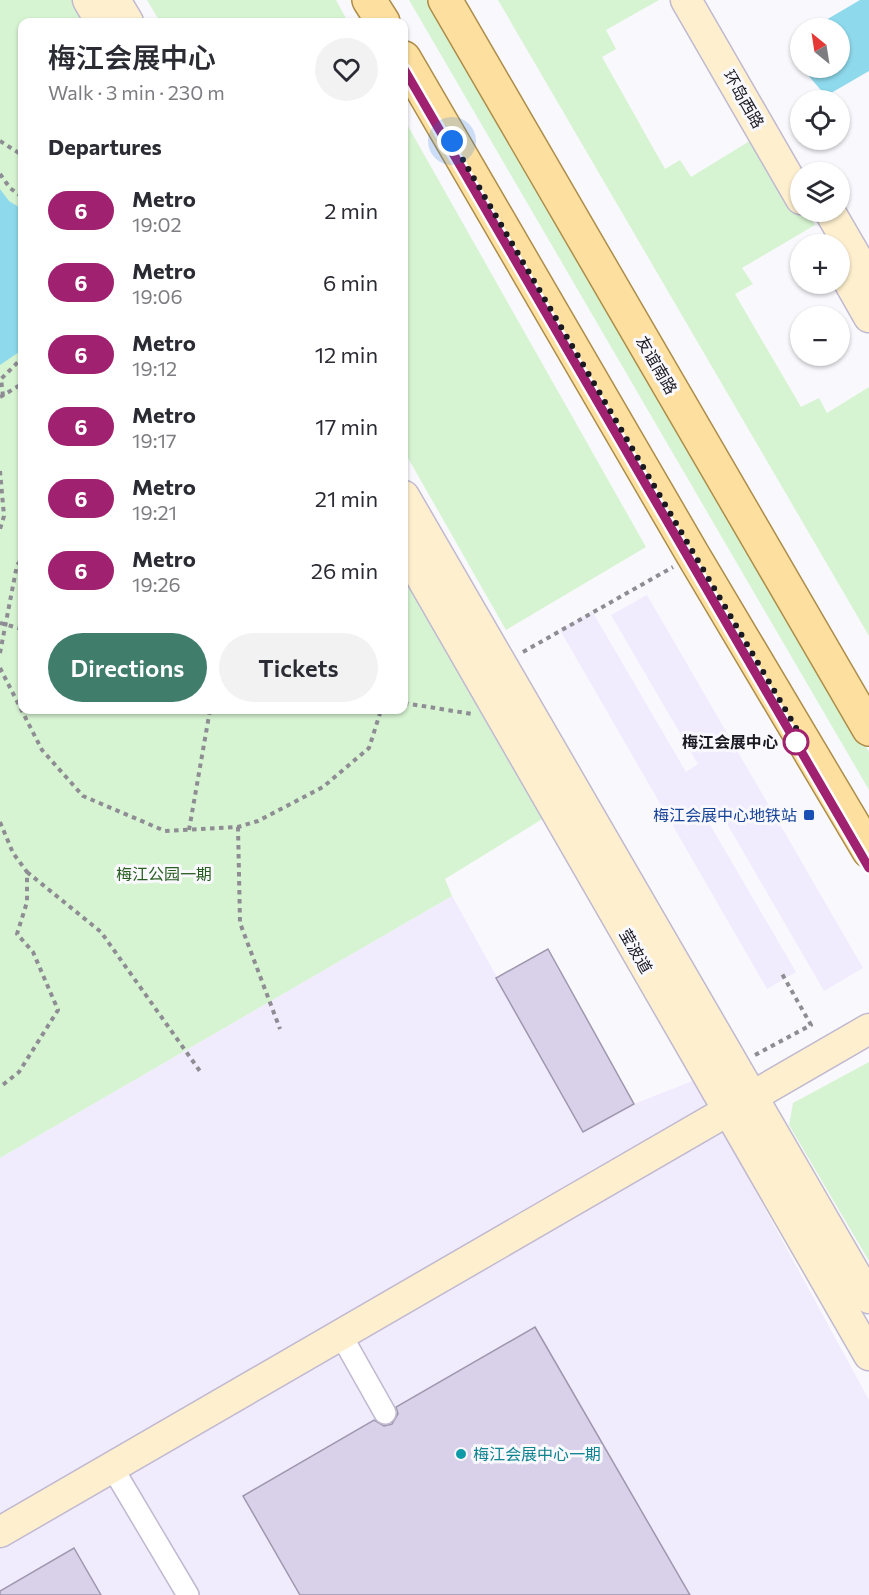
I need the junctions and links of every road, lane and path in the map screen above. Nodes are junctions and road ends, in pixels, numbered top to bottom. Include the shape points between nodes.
1 (88, 0) edge
2 (115, 0) edge
3 (369, 0) edge
4 (445, 0) edge
5 (686, 0) edge
6 (707, 0) edge
7 (99, 18) edge
8 (126, 18) edge
9 (380, 18) edge
10 (408, 65) edge
11 (0, 141) edge
12 (18, 152) edge
13 (801, 162) edge
14 (0, 174) edge
15 (790, 180) edge
16 (18, 194) edge
17 (836, 222) edge
18 (869, 279) edge
19 (850, 284) edge
20 (869, 317) edge
21 (18, 362) edge
22 (18, 386) edge
23 (1, 397) edge
24 (0, 471) edge
25 (408, 503) edge
26 (0, 529) edge
27 (408, 554) edge
28 (693, 555) junction
29 (18, 564) edge
30 (0, 623) edge
31 (6, 625) junction
32 (18, 628) edge
33 (0, 653) edge
34 (501, 664) junction
35 (0, 668) edge
36 (18, 703) edge
37 (408, 704) edge
38 (24, 714) edge
39 (209, 714) edge
40 (380, 714) edge
41 (502, 718) junction
42 (869, 729) edge
43 (0, 822) edge
44 (238, 827) junction
45 (189, 830) junction
46 (869, 851) edge
47 (27, 872) junction
48 (781, 972) dead end
49 (280, 1029) dead end
50 (869, 1029) edge
51 (735, 1066) junction
52 (202, 1074) dead end
53 (0, 1087) edge
54 (740, 1103) junction
55 (869, 1298) edge
56 (341, 1335) junction
57 (869, 1354) edge
58 (385, 1413) dead end
59 (112, 1467) junction
60 (0, 1532) edge
61 (188, 1595) edge

1 - 7 street
2 - 8 street
3 - 9 main road
4 - 42 main road, 友谊南路
5 - 15 street, 环岛西路
6 - 13 street, 环岛西路
10 - 28 main road
11 - 12 path
14 - 16 path
17 - 18 street
19 - 20 street
21 - 23 path via 1,379
22 - 23 path
24 - 26 path via 4,516
25 - 34 street, 莹波道
27 - 41 street, 莹波道
28 - 34 path
28 - 46 main road
29 - 31 path
30 - 31 path
31 - 32 path
31 - 33 path
34 - 51 street, 莹波道
35 - 36 path
37 - 41 path
38 - 45 path via 42,750 83,796 165,831
39 - 45 path
40 - 44 path via 369,748 322,787 258,821
41 - 54 street, 莹波道
43 - 47 path via 13,853
44 - 45 path
44 - 49 path via 240,923
47 - 52 path via 101,932
47 - 53 path via 27,902 17,934 33,952 58,1010 19,1072
48 - 51 path via 811,1025
50 - 54 street
51 - 54 street, 莹波道
54 - 55 street, 莹波道
54 - 56 street
54 - 57 street, 莹波道
56 - 58 street
56 - 59 street
59 - 60 street
59 - 61 street

